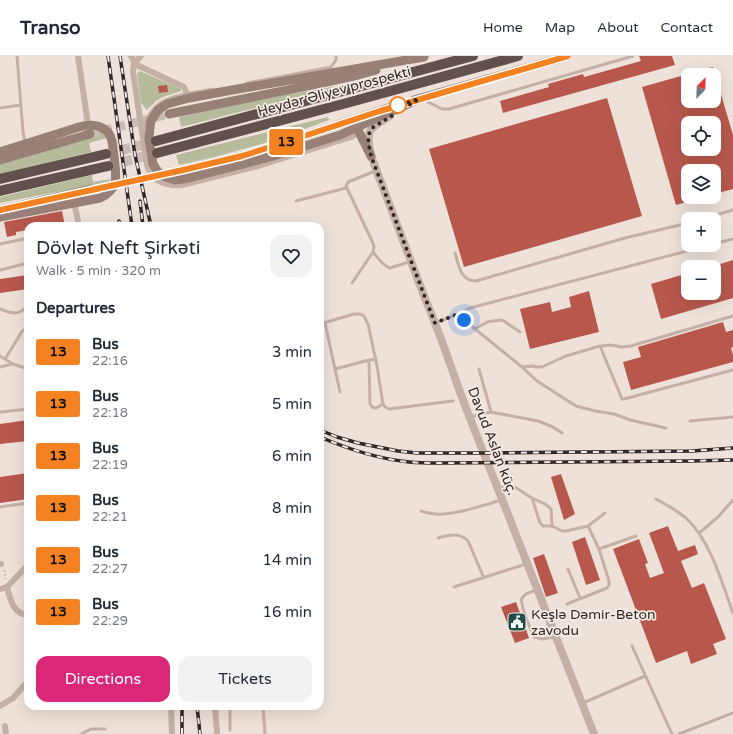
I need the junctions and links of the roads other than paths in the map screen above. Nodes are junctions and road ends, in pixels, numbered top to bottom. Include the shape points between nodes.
1 (17, 56) edge
2 (78, 56) edge
3 (131, 56) edge
4 (141, 56) edge
5 (336, 56) edge
6 (426, 56) edge
7 (473, 56) edge
8 (518, 56) edge
9 (568, 56) edge
10 (633, 56) edge
11 (134, 64) junction
12 (243, 84) dead end
13 (220, 88) dead end
14 (188, 96) junction
15 (420, 99) junction
16 (21, 105) junction
17 (0, 108) edge
18 (169, 114) tunnel mouth
19 (88, 125) junction
20 (336, 125) junction
21 (357, 128) junction
22 (90, 134) tunnel mouth
23 (143, 136) junction
24 (156, 141) tunnel mouth
25 (26, 144) junction
26 (0, 152) edge
27 (157, 153) tunnel mouth
28 (106, 154) tunnel mouth
29 (371, 156) junction
30 (0, 160) edge
31 (108, 166) tunnel mouth
32 (183, 170) tunnel mouth
33 (377, 171) junction
34 (0, 179) edge
35 (346, 188) junction
36 (92, 190) tunnel mouth
37 (0, 191) edge
38 (296, 200) dead end
39 (74, 202) junction
40 (0, 210) edge
41 (733, 210) edge
42 (721, 213) edge
43 (0, 217) edge
44 (78, 222) edge
45 (681, 225) edge
46 (24, 239) edge
47 (733, 239) edge
48 (721, 242) edge
49 (0, 244) edge
50 (373, 252) junction
51 (683, 252) edge
52 (455, 253) dead end
53 (411, 262) junction
54 (24, 264) edge
55 (0, 270) edge
56 (352, 283) dead end
57 (0, 309) edge
58 (24, 309) dead end
59 (458, 314) junction
60 (733, 316) edge
61 (325, 323) joint
62 (435, 323) junction
63 (475, 329) junction
64 (23, 330) dead end
65 (520, 332) dead end
66 (600, 346) junction
67 (0, 356) edge
68 (5, 358) junction
69 (376, 359) junction
70 (369, 361) junction
71 (13, 364) junction
72 (0, 367) edge
73 (522, 367) junction
74 (24, 368) edge
75 (336, 369) junction
76 (479, 369) dead end
77 (733, 370) edge
78 (340, 392) dead end
79 (453, 401) dead end
80 (383, 404) junction
81 (24, 409) edge
82 (0, 412) edge
83 (491, 412) junction
84 (470, 417) junction
85 (733, 417) edge
86 (690, 420) dead end
87 (666, 428) dead end
88 (562, 433) dead end
89 (498, 488) junction
90 (532, 498) junction
91 (656, 499) dead end
92 (502, 500) junction
93 (733, 500) edge
94 (24, 504) edge
95 (0, 507) edge
96 (421, 511) dead end
97 (605, 513) dead end
98 (552, 526) junction
99 (588, 526) junction
100 (699, 533) junction
101 (636, 536) dead end
102 (438, 538) dead end
103 (599, 549) junction
104 (528, 564) junction
105 (24, 569) edge
106 (568, 569) dead end
107 (484, 578) junction
108 (8, 587) junction
109 (454, 588) dead end
110 (0, 589) edge
111 (537, 589) junction
112 (580, 598) junction
113 (567, 604) dead end
114 (733, 613) edge
115 (24, 614) edge
116 (556, 637) junction
117 (632, 646) dead end
118 (645, 676) junction
119 (24, 686) edge
120 (582, 704) junction
121 (0, 706) edge
122 (171, 710) edge
123 (215, 710) edge
124 (230, 710) edge
125 (263, 710) edge
126 (733, 714) edge
127 (5, 726) dead end
128 (105, 729) dead end
129 (230, 730) dead end
130 (6, 734) edge
131 (81, 734) edge
132 (172, 734) edge
133 (217, 734) edge
134 (265, 734) edge
135 (594, 734) edge
136 (672, 734) edge
137 (679, 734) edge

1 - 16 lane
2 - 19 street
3 - 11 street
4 - 11 street
5 - 12 lane via 331,67
6 - 14 main road
6 - 18 main road via 350,77
7 - 24 highway, Heydər Əliyev prospekti
8 - 27 highway, Heydər Əliyev prospekti
9 - 15 main road
10 - 15 lane via 449,109 442,109
11 - 14 street via 182,86
11 - 23 street via 133,75
13 - 14 lane
14 - 21 main road via 161,107 150,127 149,139 154,168 175,180 270,157
14 - 23 lane via 164,100 155,107 146,118
15 - 20 main road
15 - 21 main road
15 - 29 street, Davud Aslan küç. via 370,130 368,137
16 - 17 lane
16 - 25 lane
19 - 25 main road
19 - 39 main road via 101,127 109,134 116,180 111,191 104,196
20 - 21 main road via 351,123
20 - 32 main road via 266,149
21 - 23 street via 357,132 351,137 258,166 182,185 165,184 153,176 147,165
21 - 29 main road
22 - 30 main road
25 - 26 main road
28 - 34 highway
29 - 33 street, Davud Aslan küç.
31 - 37 highway
33 - 35 lane via 348,182
33 - 53 street, Davud Aslan küç.
35 - 38 lane
35 - 50 lane via 372,241
36 - 40 main road
39 - 43 main road
39 - 44 street
41 - 42 lane
45 - 52 lane via 476,281 466,279 462,274
46 - 49 lane
47 - 48 lane
50 - 53 lane via 388,268
50 - 56 lane
51 - 59 lane via 470,308
53 - 62 street, Davud Aslan küç.
54 - 55 lane
57 - 58 lane via 11,313 22,312
59 - 62 lane
59 - 63 lane
60 - 66 lane via 631,346
61 - 69 lane via 354,314 364,316
61 - 75 lane
62 - 84 street, Davud Aslan küç.
63 - 65 lane via 487,322 500,320
63 - 73 lane
64 - 68 lane
66 - 73 lane via 566,356 542,367
66 - 77 lane via 624,399
67 - 68 lane
68 - 71 lane
69 - 70 lane
69 - 80 lane
70 - 75 lane
70 - 80 lane via 370,404 376,408
71 - 72 lane
71 - 74 lane
73 - 87 lane via 540,383 576,406
75 - 78 lane
76 - 83 lane
79 - 80 lane via 389,409
81 - 82 lane
83 - 84 lane
83 - 88 lane via 538,421
84 - 89 street, Davud Aslan küç.
85 - 86 lane
89 - 90 lane via 514,486
89 - 92 street, Davud Aslan küç.
90 - 98 lane via 551,509
90 - 98 lane via 540,523 543,526
91 - 100 lane via 687,519
92 - 96 lane via 443,514
92 - 104 street, Davud Aslan küç.
93 - 100 lane via 718,518
94 - 95 lane
97 - 99 lane
98 - 99 lane via 566,531
99 - 103 lane
100 - 114 lane via 709,550
101 - 103 lane
102 - 107 lane via 449,535 466,538
103 - 112 lane via 609,585
104 - 107 lane
104 - 111 street, Davud Aslan küç.
105 - 108 street
106 - 112 lane
107 - 109 lane
108 - 110 street
108 - 115 street via 14,608
111 - 116 street, Davud Aslan küç.
111 - 116 lane via 525,595 521,602 534,637
112 - 113 lane
116 - 120 street, Davud Aslan küç.
117 - 118 lane
118 - 120 lane
118 - 136 lane
119 - 121 street via 13,698
120 - 135 street, Davud Aslan küç.
122 - 132 street
123 - 133 street
124 - 129 lane
125 - 134 lane
126 - 137 lane
127 - 130 street
128 - 131 lane via 91,729

